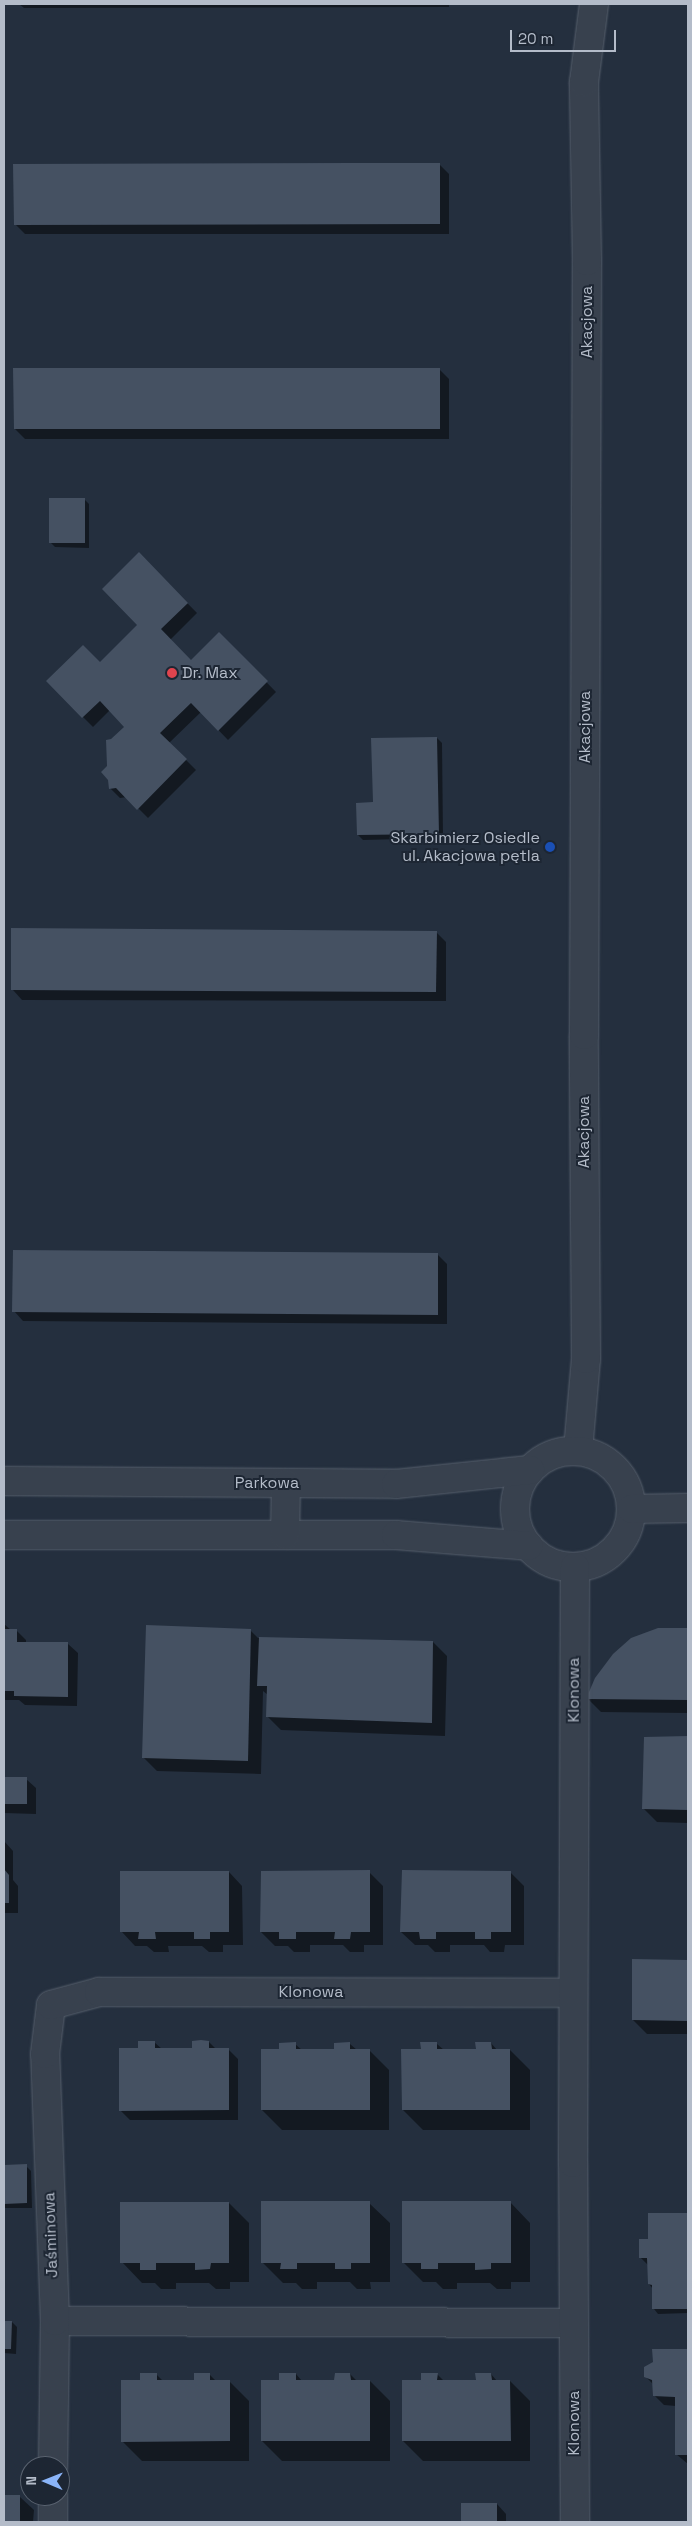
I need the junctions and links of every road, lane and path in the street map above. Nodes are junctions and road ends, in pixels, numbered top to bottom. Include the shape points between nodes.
1 (594, 4) edge
2 (578, 1450) junction
3 (530, 1470) junction
4 (4, 1481) edge
5 (286, 1484) junction
6 (688, 1508) edge
7 (632, 1509) junction
8 (4, 1535) edge
9 (285, 1535) junction
10 (529, 1546) junction
11 (575, 1567) junction
12 (573, 1993) junction
13 (51, 2005) joint
14 (55, 2322) junction
15 (573, 2324) junction
16 (53, 2456) edge
17 (53, 2506) edge
18 (53, 2522) edge
19 (574, 2522) edge

1 - 2 street, Akacjowa via 584,82 587,261 586,1359
2 - 3 street via 544,1458
2 - 7 street via 595,1454 616,1470 629,1492
3 - 5 street, Parkowa via 396,1484
3 - 10 street via 516,1500 520,1532
4 - 5 street, Parkowa
5 - 9 street
6 - 7 street
7 - 11 street via 621,1543 608,1556 592,1564
8 - 9 street
9 - 10 street via 396,1535
10 - 11 street via 550,1562
11 - 12 street, Klonowa
12 - 13 street, Klonowa via 99,1992
12 - 15 street, Klonowa
13 - 14 street, Jaśminowa via 45,2054
14 - 15 street
14 - 16 street, Jaśminowa
15 - 19 street, Klonowa
17 - 18 street

